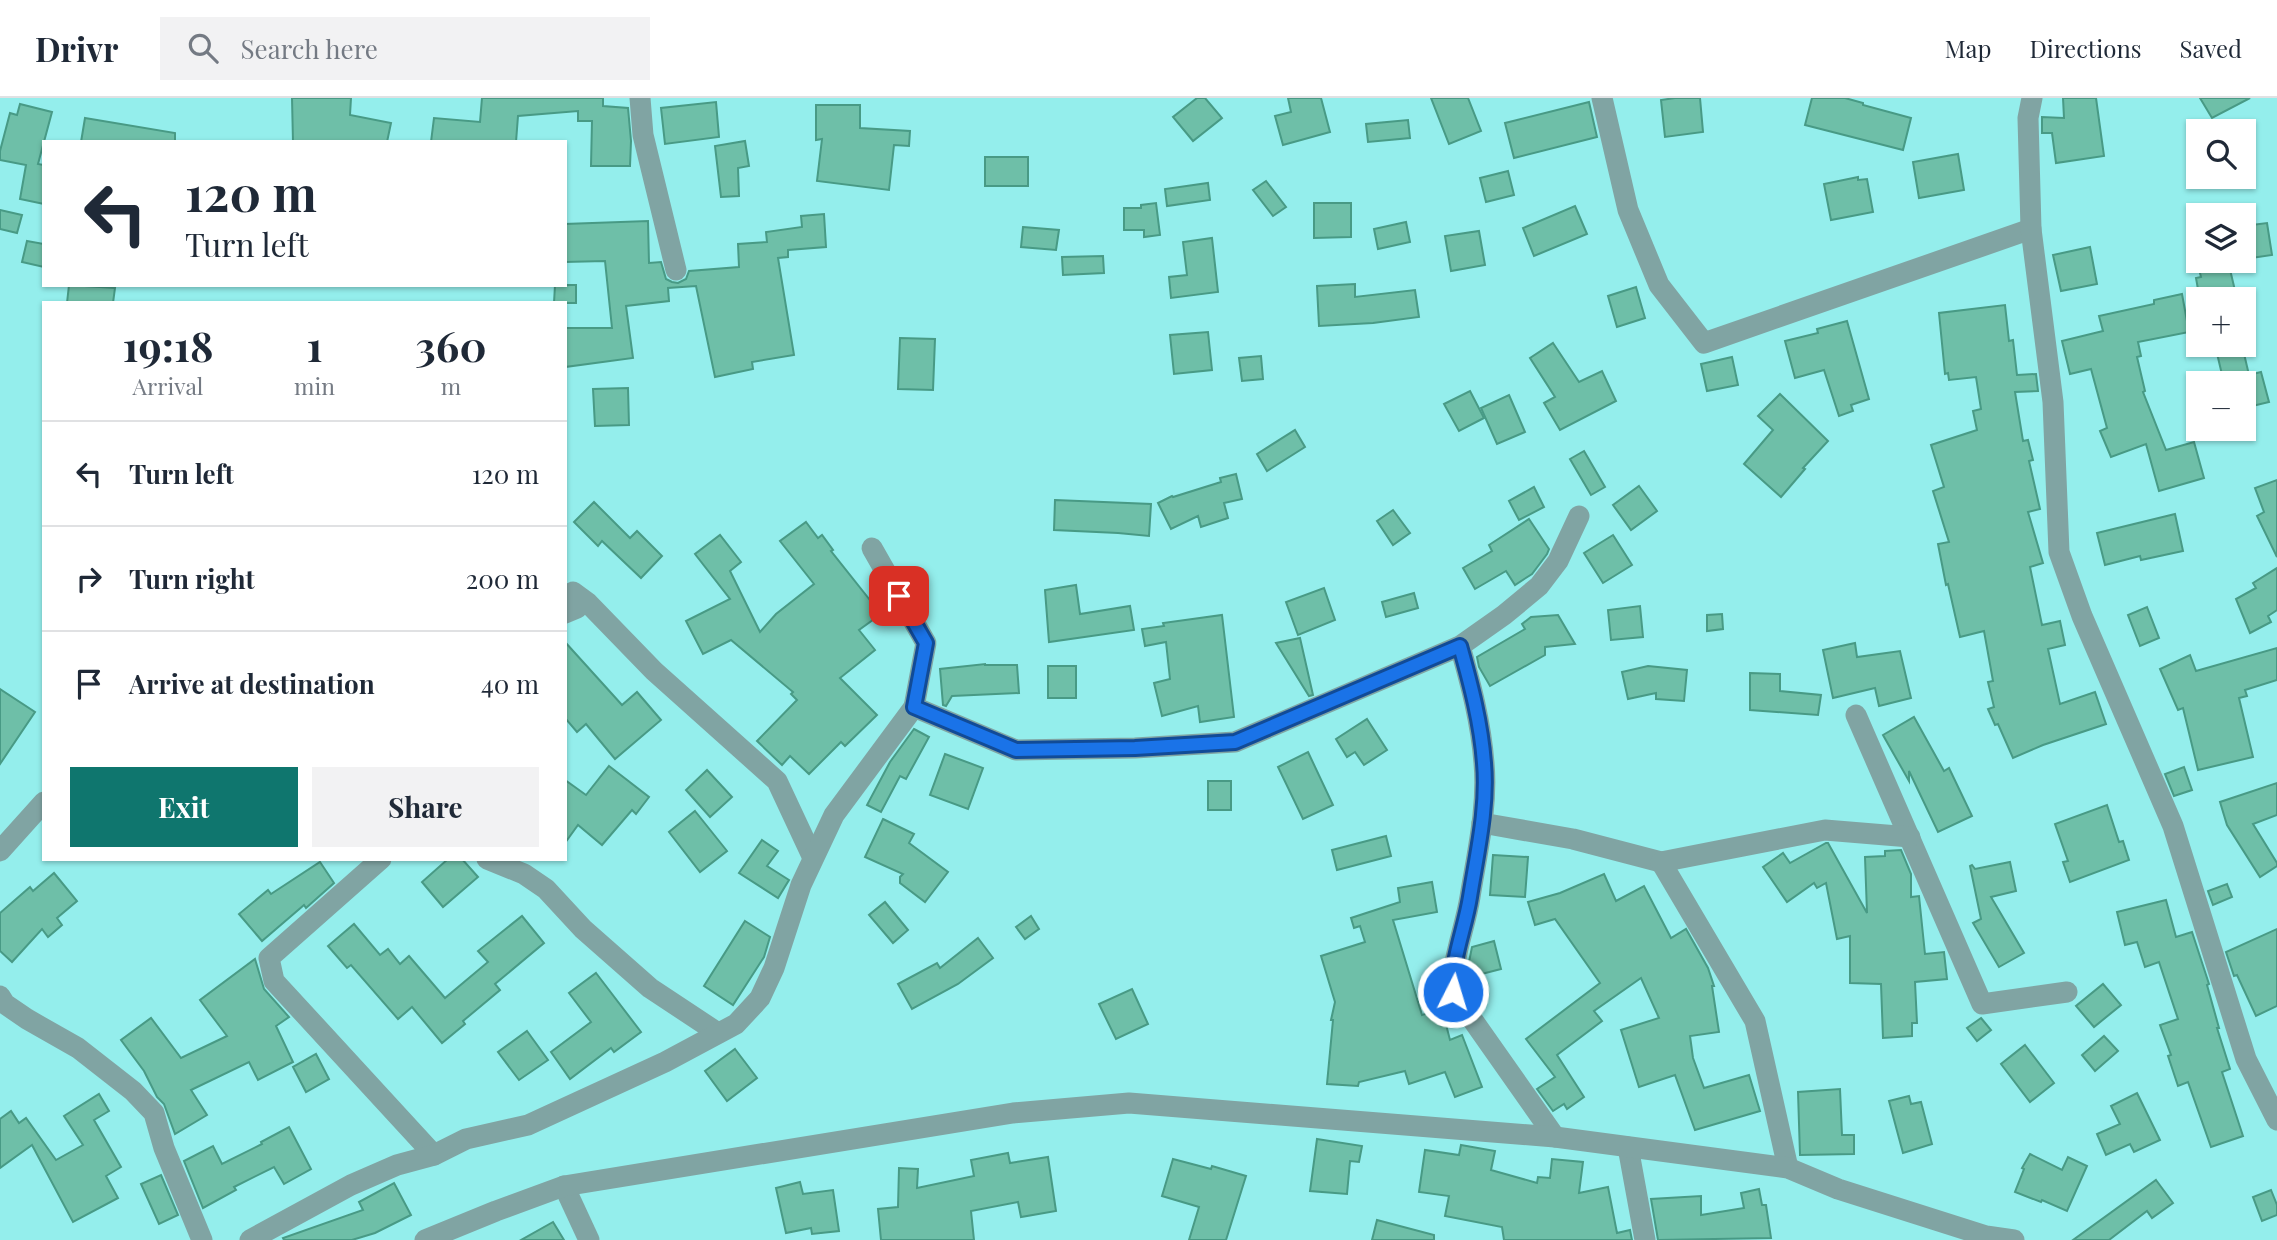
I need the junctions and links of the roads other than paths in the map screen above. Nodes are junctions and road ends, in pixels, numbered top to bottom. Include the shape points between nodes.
1 (640, 98) edge
2 (1602, 98) edge
3 (2032, 98) edge
4 (2031, 229) junction
5 (676, 270) dead end
6 (1579, 516) dead end
7 (872, 548) dead end
8 (567, 611) edge
9 (1460, 646) junction
10 (914, 707) junction
11 (1856, 715) dead end
12 (42, 804) edge
13 (1482, 822) junction
14 (1910, 837) junction
15 (0, 851) edge
16 (813, 858) junction
17 (379, 861) edge
18 (492, 861) edge
19 (1661, 862) junction
20 (2067, 992) dead end
21 (0, 996) edge
22 (718, 1033) junction
23 (2277, 1120) edge
24 (1555, 1137) junction
25 (1628, 1147) junction
26 (434, 1156) junction
27 (1788, 1168) junction
28 (564, 1186) junction
29 (202, 1240) edge
30 (250, 1240) edge
31 (425, 1240) edge
32 (589, 1240) edge
33 (1645, 1240) edge
34 (2014, 1240) edge

1 - 5 street via 643,135
2 - 4 street via 1638,235 1659,285 1704,343
3 - 4 street via 2028,118
4 - 23 street via 2053,402 2059,552 2082,616 2174,826 2246,1059
6 - 9 street via 1558,561 1539,586
7 - 10 street via 926,643
8 - 16 street via 577,608 573,592 777,781
9 - 10 street via 1235,742 1016,750
9 - 13 street via 1485,764
10 - 16 street via 834,815
11 - 14 street
12 - 15 street
13 - 19 street
13 - 24 street via 1452,975 1453,992
14 - 19 street via 1825,830
14 - 20 street via 1982,1004
16 - 22 street via 760,998 736,1024
17 - 26 street via 269,958 274,981
18 - 22 street via 546,889 650,988
19 - 27 street via 1755,1021
21 - 29 street via 27,1019 78,1048 154,1113
22 - 26 street via 528,1125 466,1139
24 - 25 street
24 - 28 street via 1129,1103 1013,1113
25 - 27 street
25 - 33 street
26 - 30 street via 397,1165 351,1185
27 - 34 street via 1838,1189 1986,1236
28 - 31 street
28 - 32 street

